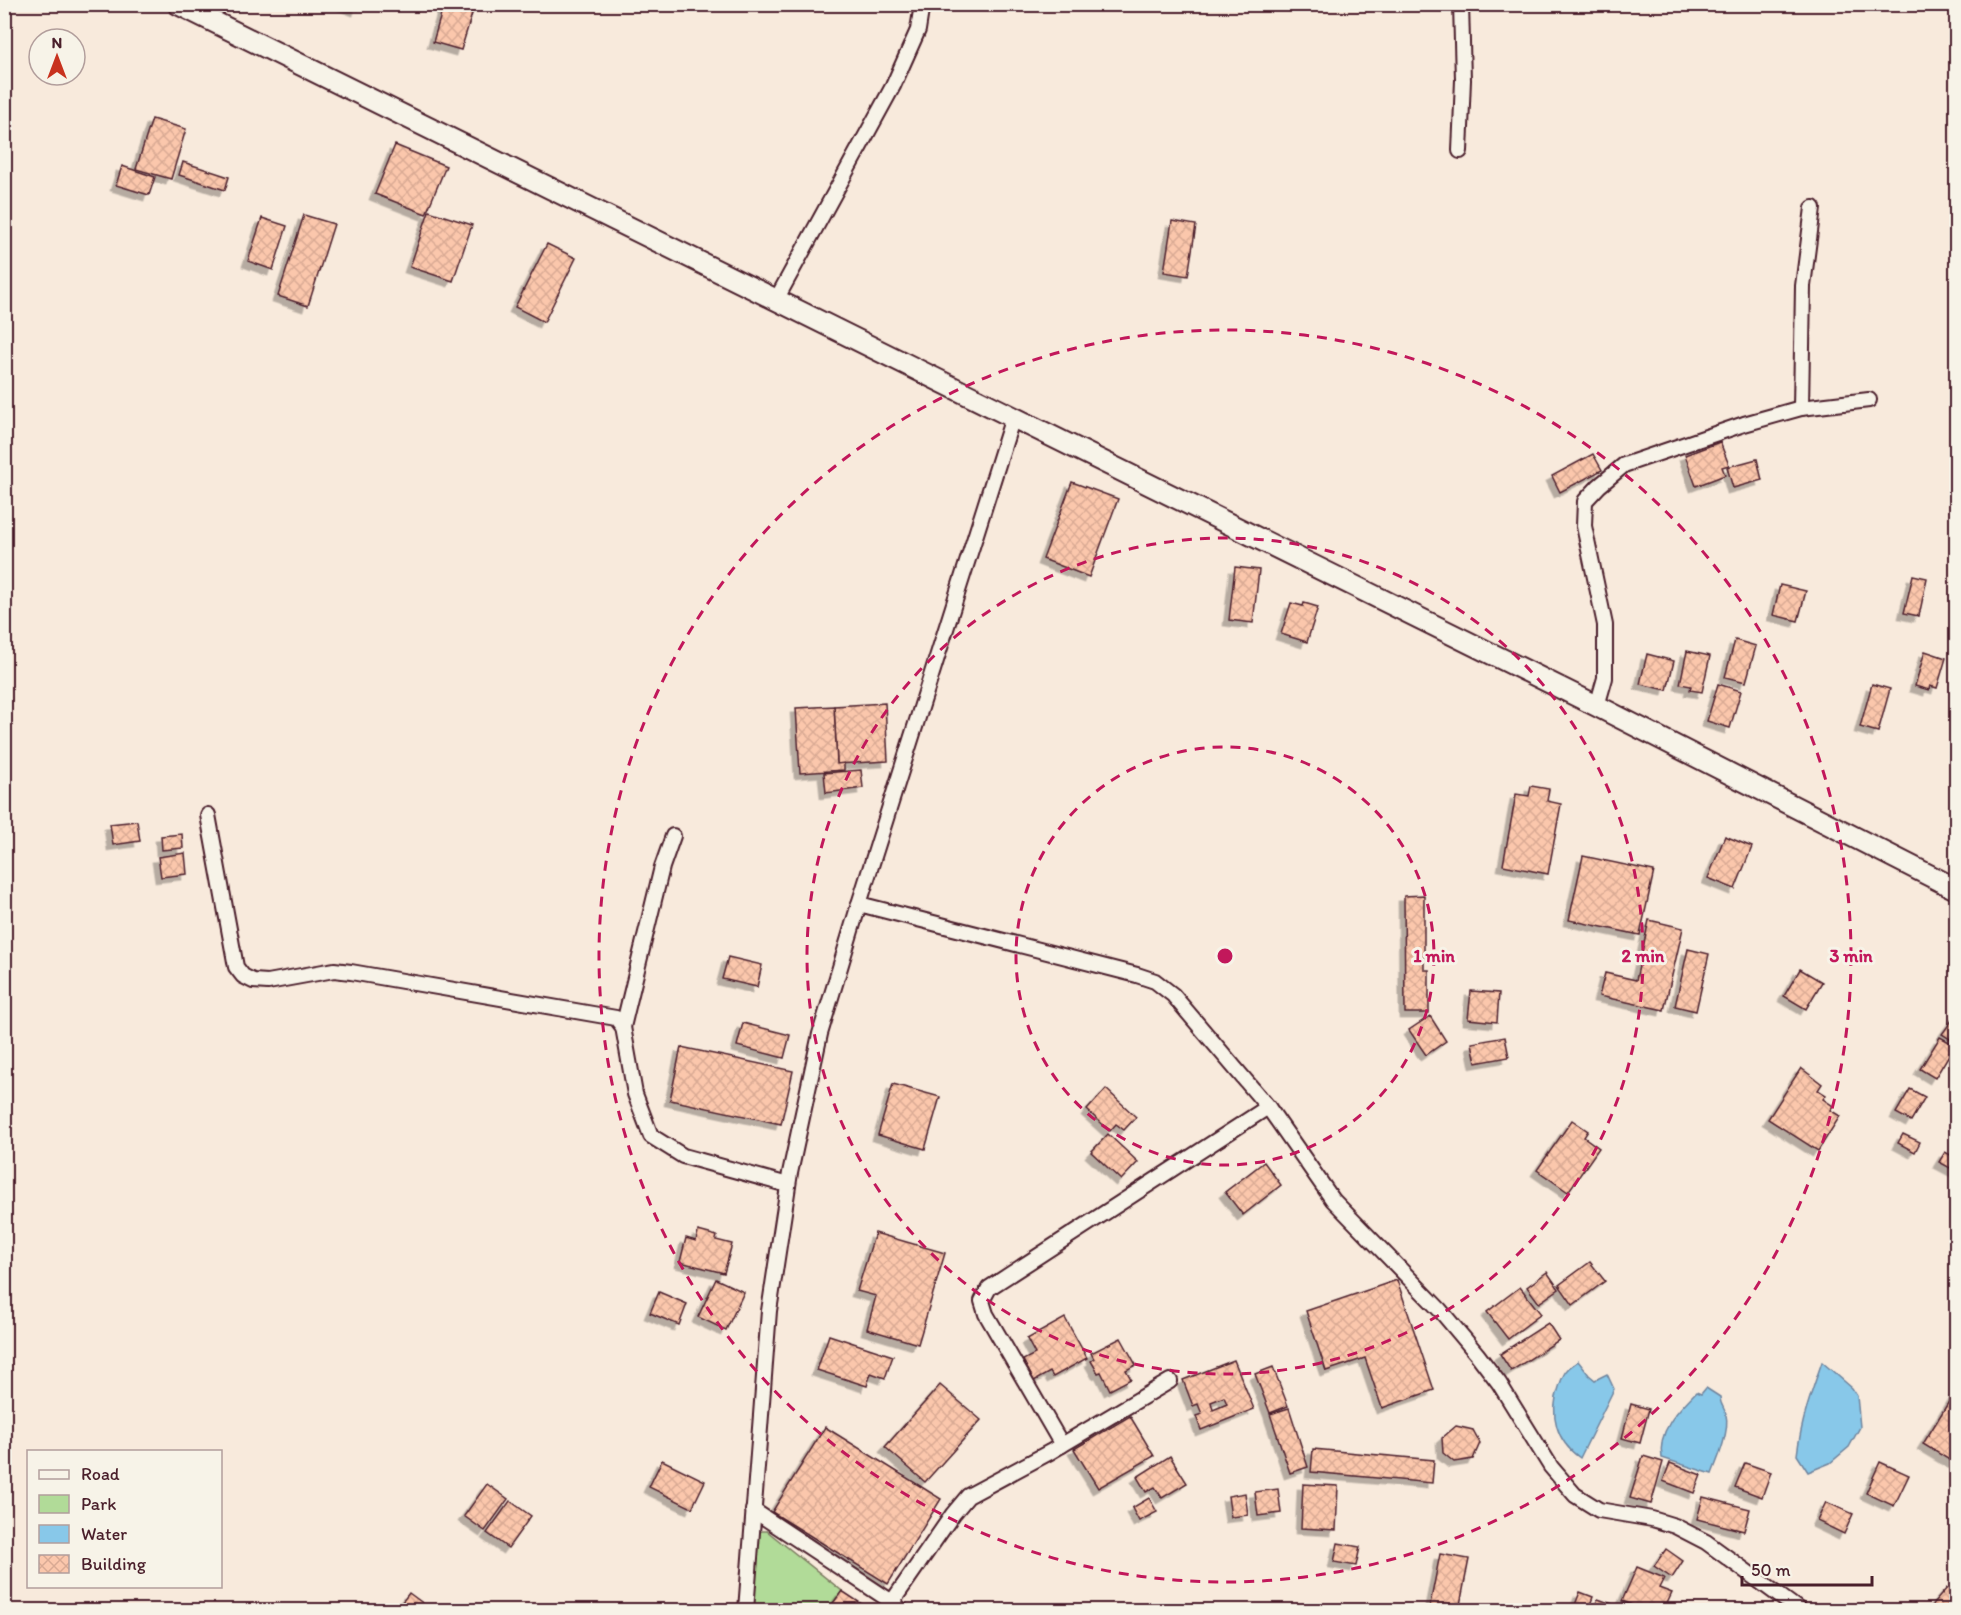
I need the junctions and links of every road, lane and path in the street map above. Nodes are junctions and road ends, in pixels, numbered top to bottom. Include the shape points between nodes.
1 (178, 4) edge
2 (922, 4) edge
3 (1461, 4) edge
4 (1460, 151) dead end
5 (1813, 208) dead end
6 (776, 300) junction
7 (1869, 400) dead end
8 (1801, 408) junction
9 (1012, 417) junction
10 (1597, 706) junction
11 (208, 815) dead end
12 (673, 836) dead end
13 (1956, 889) edge
14 (859, 904) junction
15 (623, 1027) junction
16 (1268, 1107) junction
17 (788, 1185) junction
18 (1170, 1381) dead end
19 (1062, 1445) junction
20 (753, 1510) junction
21 (897, 1606) edge
22 (746, 1611) edge
23 (1799, 1611) edge

1 - 6 street
2 - 6 street via 918,30 893,86
3 - 4 street
5 - 8 street via 1803,286
6 - 9 street
7 - 8 street
8 - 10 street via 1624,465 1585,501 1584,526 1605,625 1605,678
9 - 10 street
9 - 14 street
10 - 13 street
11 - 15 street via 236,967 243,976 268,982 334,970 351,972 616,1018
12 - 15 street
14 - 16 street via 1155,981 1173,995
14 - 17 street via 820,1034
15 - 17 street via 635,1094 651,1136 683,1156
16 - 19 street via 989,1288 982,1301 986,1314
16 - 23 street via 1333,1200 1440,1310 1477,1354 1551,1467 1575,1495 1599,1510 1653,1519 1706,1542
17 - 20 street via 770,1311
18 - 19 street
19 - 21 street via 968,1496
20 - 21 street
20 - 22 street

